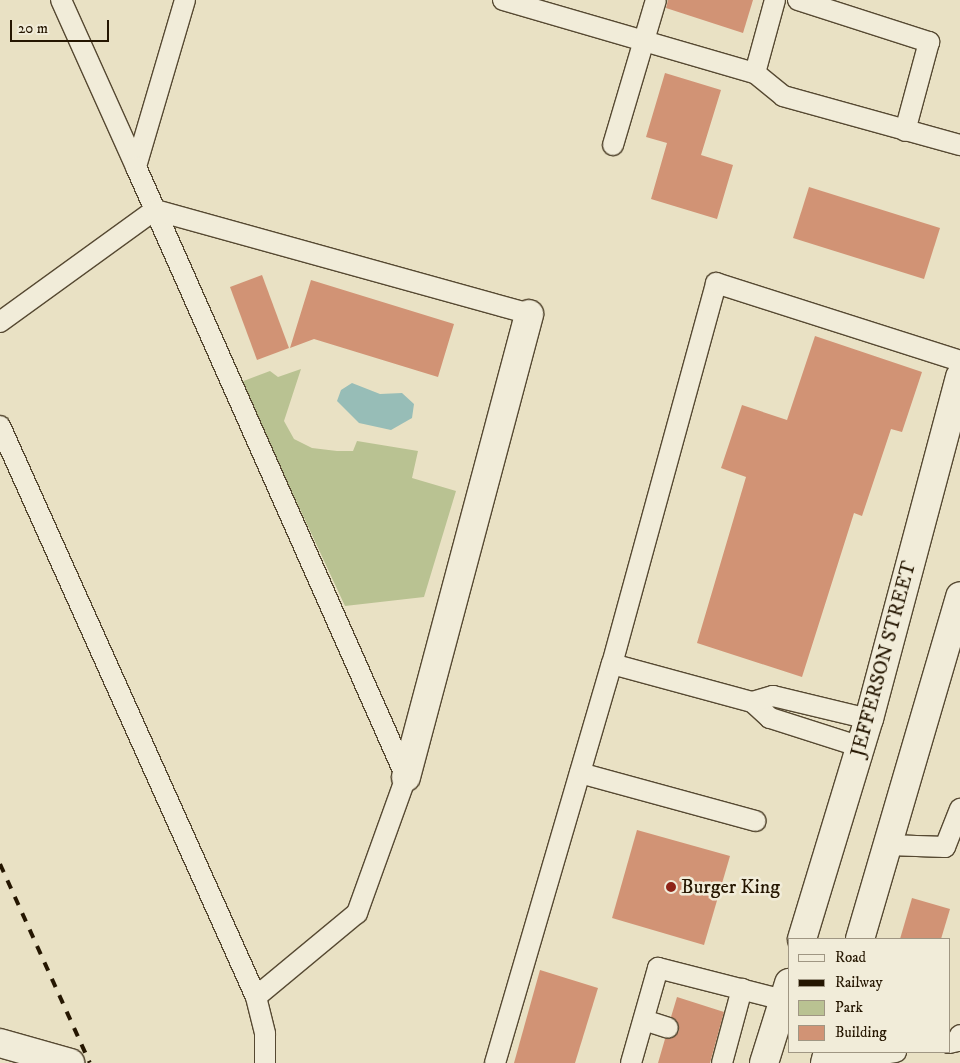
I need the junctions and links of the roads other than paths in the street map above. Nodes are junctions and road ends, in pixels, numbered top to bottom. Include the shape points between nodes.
1 (61, 0) edge
2 (185, 0) edge
3 (503, 0) edge
4 (656, 0) edge
5 (775, 0) edge
6 (798, 0) edge
7 (644, 40) junction
8 (755, 73) junction
9 (905, 131) junction
10 (613, 144) dead end
11 (960, 145) edge
12 (136, 167) junction
13 (155, 210) junction
14 (529, 314) joint
15 (0, 322) edge
16 (960, 362) edge
17 (960, 377) edge
18 (0, 426) edge
19 (960, 596) edge
20 (953, 645) edge
21 (612, 664) junction
22 (752, 702) junction
23 (870, 719) junction
24 (861, 746) junction
25 (580, 773) junction
26 (406, 778) junction
27 (960, 809) edge
28 (756, 821) dead end
29 (888, 845) junction
30 (802, 938) edge
31 (860, 938) edge
32 (742, 989) junction
33 (786, 991) edge
34 (256, 997) junction
35 (644, 1020) junction
36 (668, 1028) dead end
37 (960, 1035) edge
38 (0, 1043) edge
39 (950, 1043) edge
40 (723, 1051) edge
41 (890, 1053) edge
42 (70, 1063) edge
43 (265, 1063) edge
44 (495, 1063) edge
45 (631, 1063) edge
46 (764, 1063) edge
47 (830, 1063) edge

1 - 12 lane
2 - 12 lane
3 - 7 lane
4 - 7 lane
5 - 8 lane
6 - 9 lane via 929,42
7 - 8 lane
7 - 10 lane
8 - 9 lane via 783,96
9 - 11 lane
12 - 13 lane
13 - 14 lane
13 - 15 lane
13 - 26 lane
14 - 26 main road
16 - 21 lane via 716,284
17 - 23 main road, JEFFERSON STREET
18 - 34 lane
19 - 20 main road
20 - 29 main road
21 - 22 lane
21 - 25 lane
22 - 23 lane via 773,696
22 - 24 lane via 770,718
23 - 24 main road, JEFFERSON STREET
24 - 30 main road, JEFFERSON STREET
25 - 28 lane
25 - 44 lane
26 - 34 lane via 357,913
27 - 29 lane via 945,846
29 - 31 main road
32 - 33 lane
32 - 35 lane via 658,968
32 - 40 lane
33 - 46 main road
34 - 43 lane via 265,1034
35 - 36 lane
35 - 45 lane
37 - 39 lane via 958,1041
38 - 42 main road
41 - 47 lane

